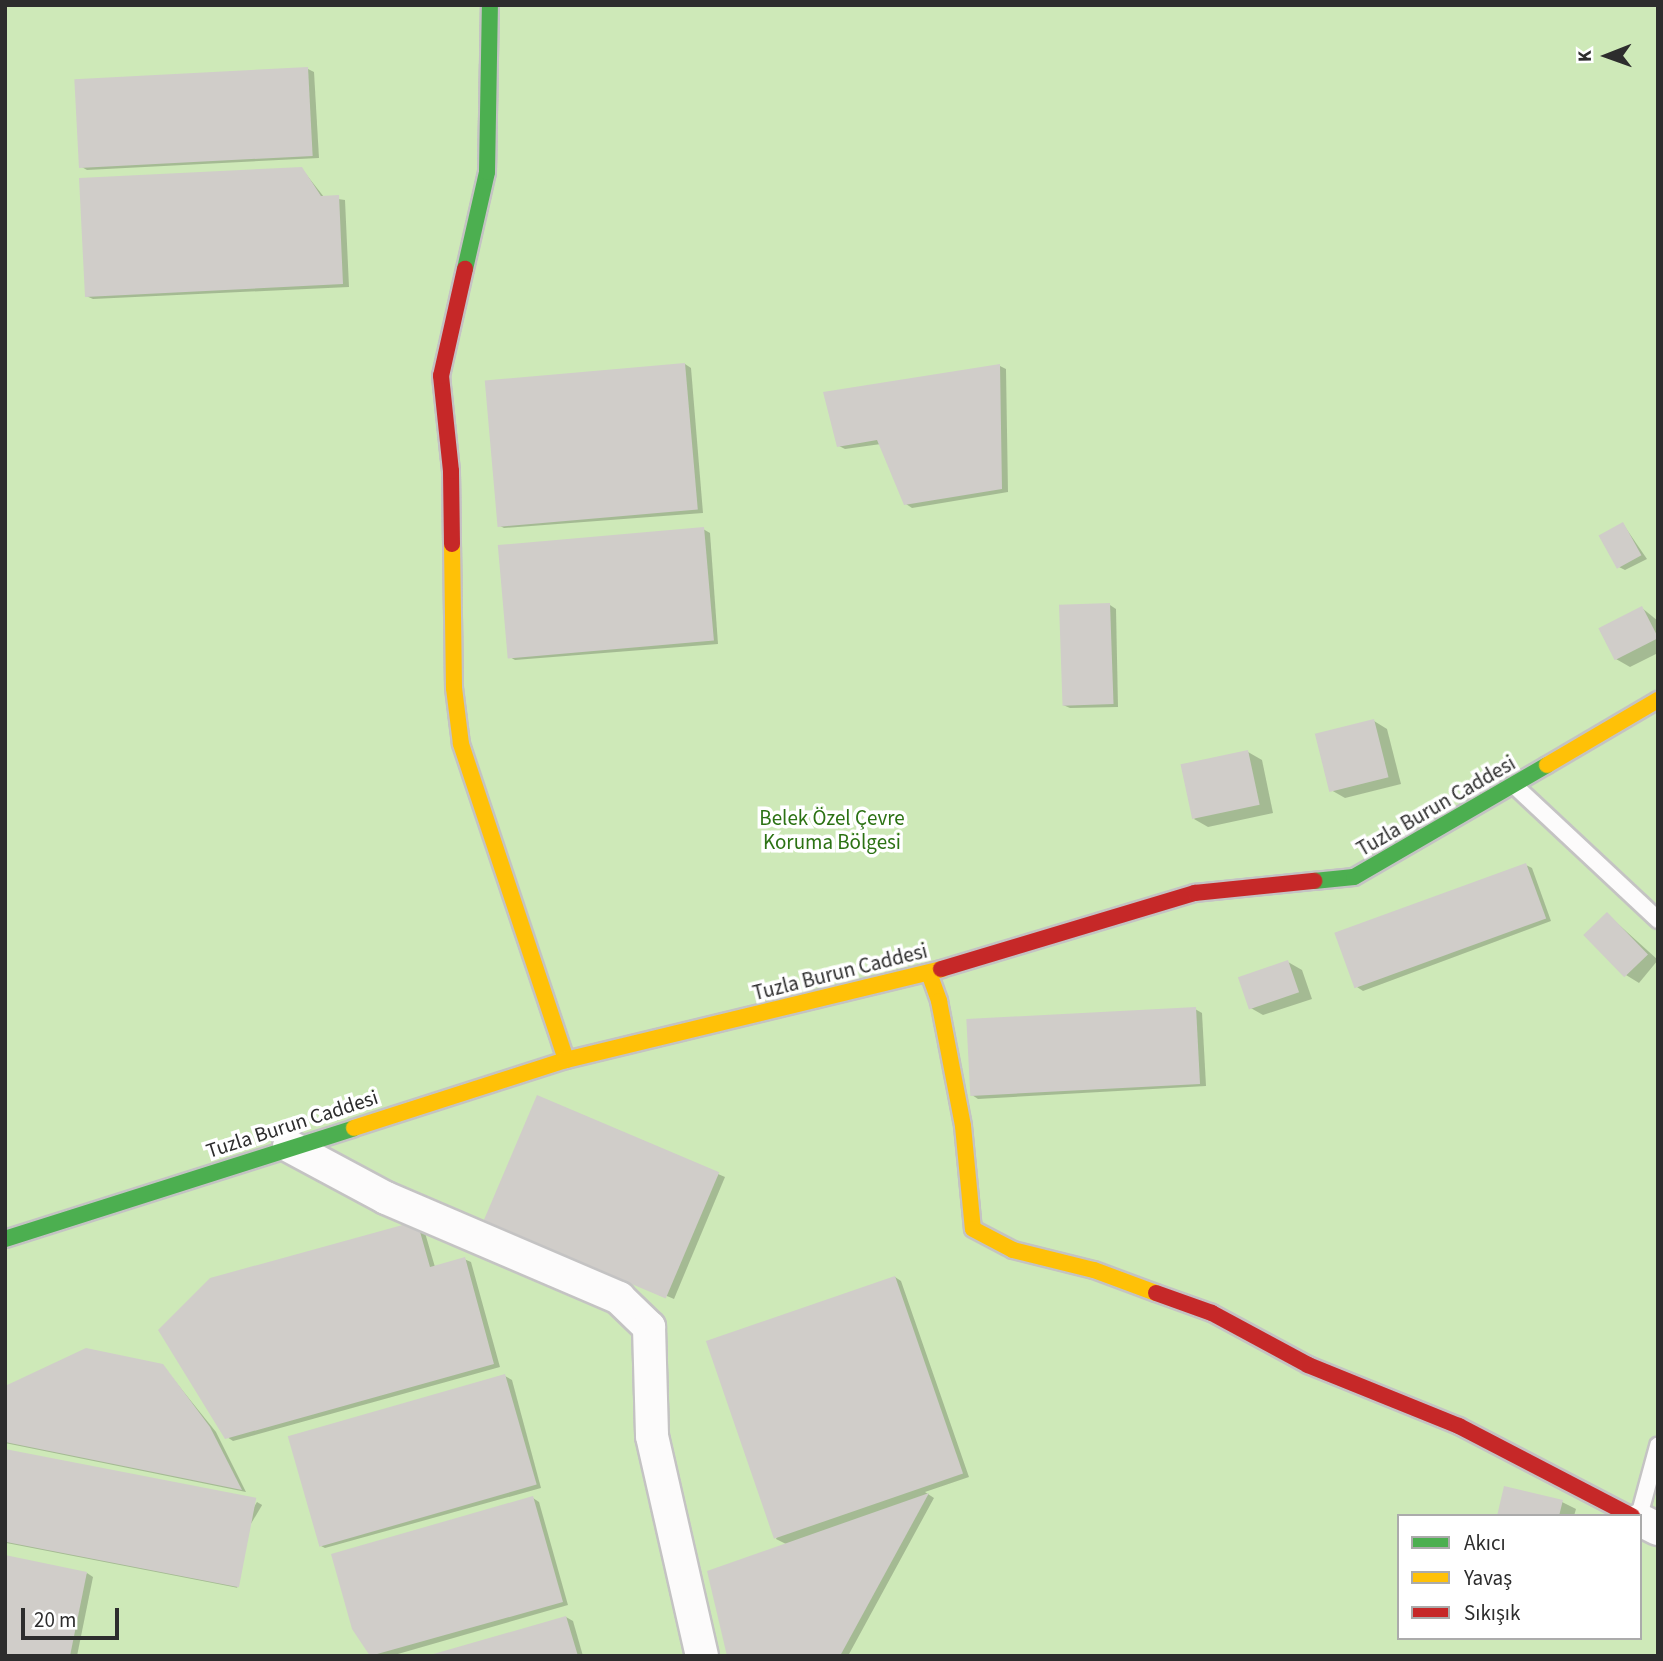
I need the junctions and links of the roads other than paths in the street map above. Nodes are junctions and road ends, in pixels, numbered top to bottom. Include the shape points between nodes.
1 (490, 5) edge
2 (1658, 700) edge
3 (1515, 786) junction
4 (1658, 920) edge
5 (929, 973) junction
6 (566, 1060) junction
7 (289, 1146) junction
8 (5, 1239) edge
9 (1658, 1446) edge
10 (1628, 1514) edge
11 (1640, 1514) edge
12 (1642, 1520) edge
13 (1658, 1529) edge
14 (702, 1656) edge

1 - 6 street via 487,172 441,376 452,471 454,688 461,744
2 - 3 street, Tuzla Burun Caddesi
3 - 4 lane
3 - 5 street, Tuzla Burun Caddesi via 1354,877 1195,892
5 - 6 street, Tuzla Burun Caddesi
5 - 10 street via 939,1001 963,1126 972,1228 1013,1250 1094,1270 1212,1312 1308,1365 1459,1426
6 - 7 street, Tuzla Burun Caddesi
7 - 8 street, Tuzla Burun Caddesi
7 - 14 street via 386,1198 619,1298 649,1327 652,1436
9 - 11 lane
12 - 13 street

